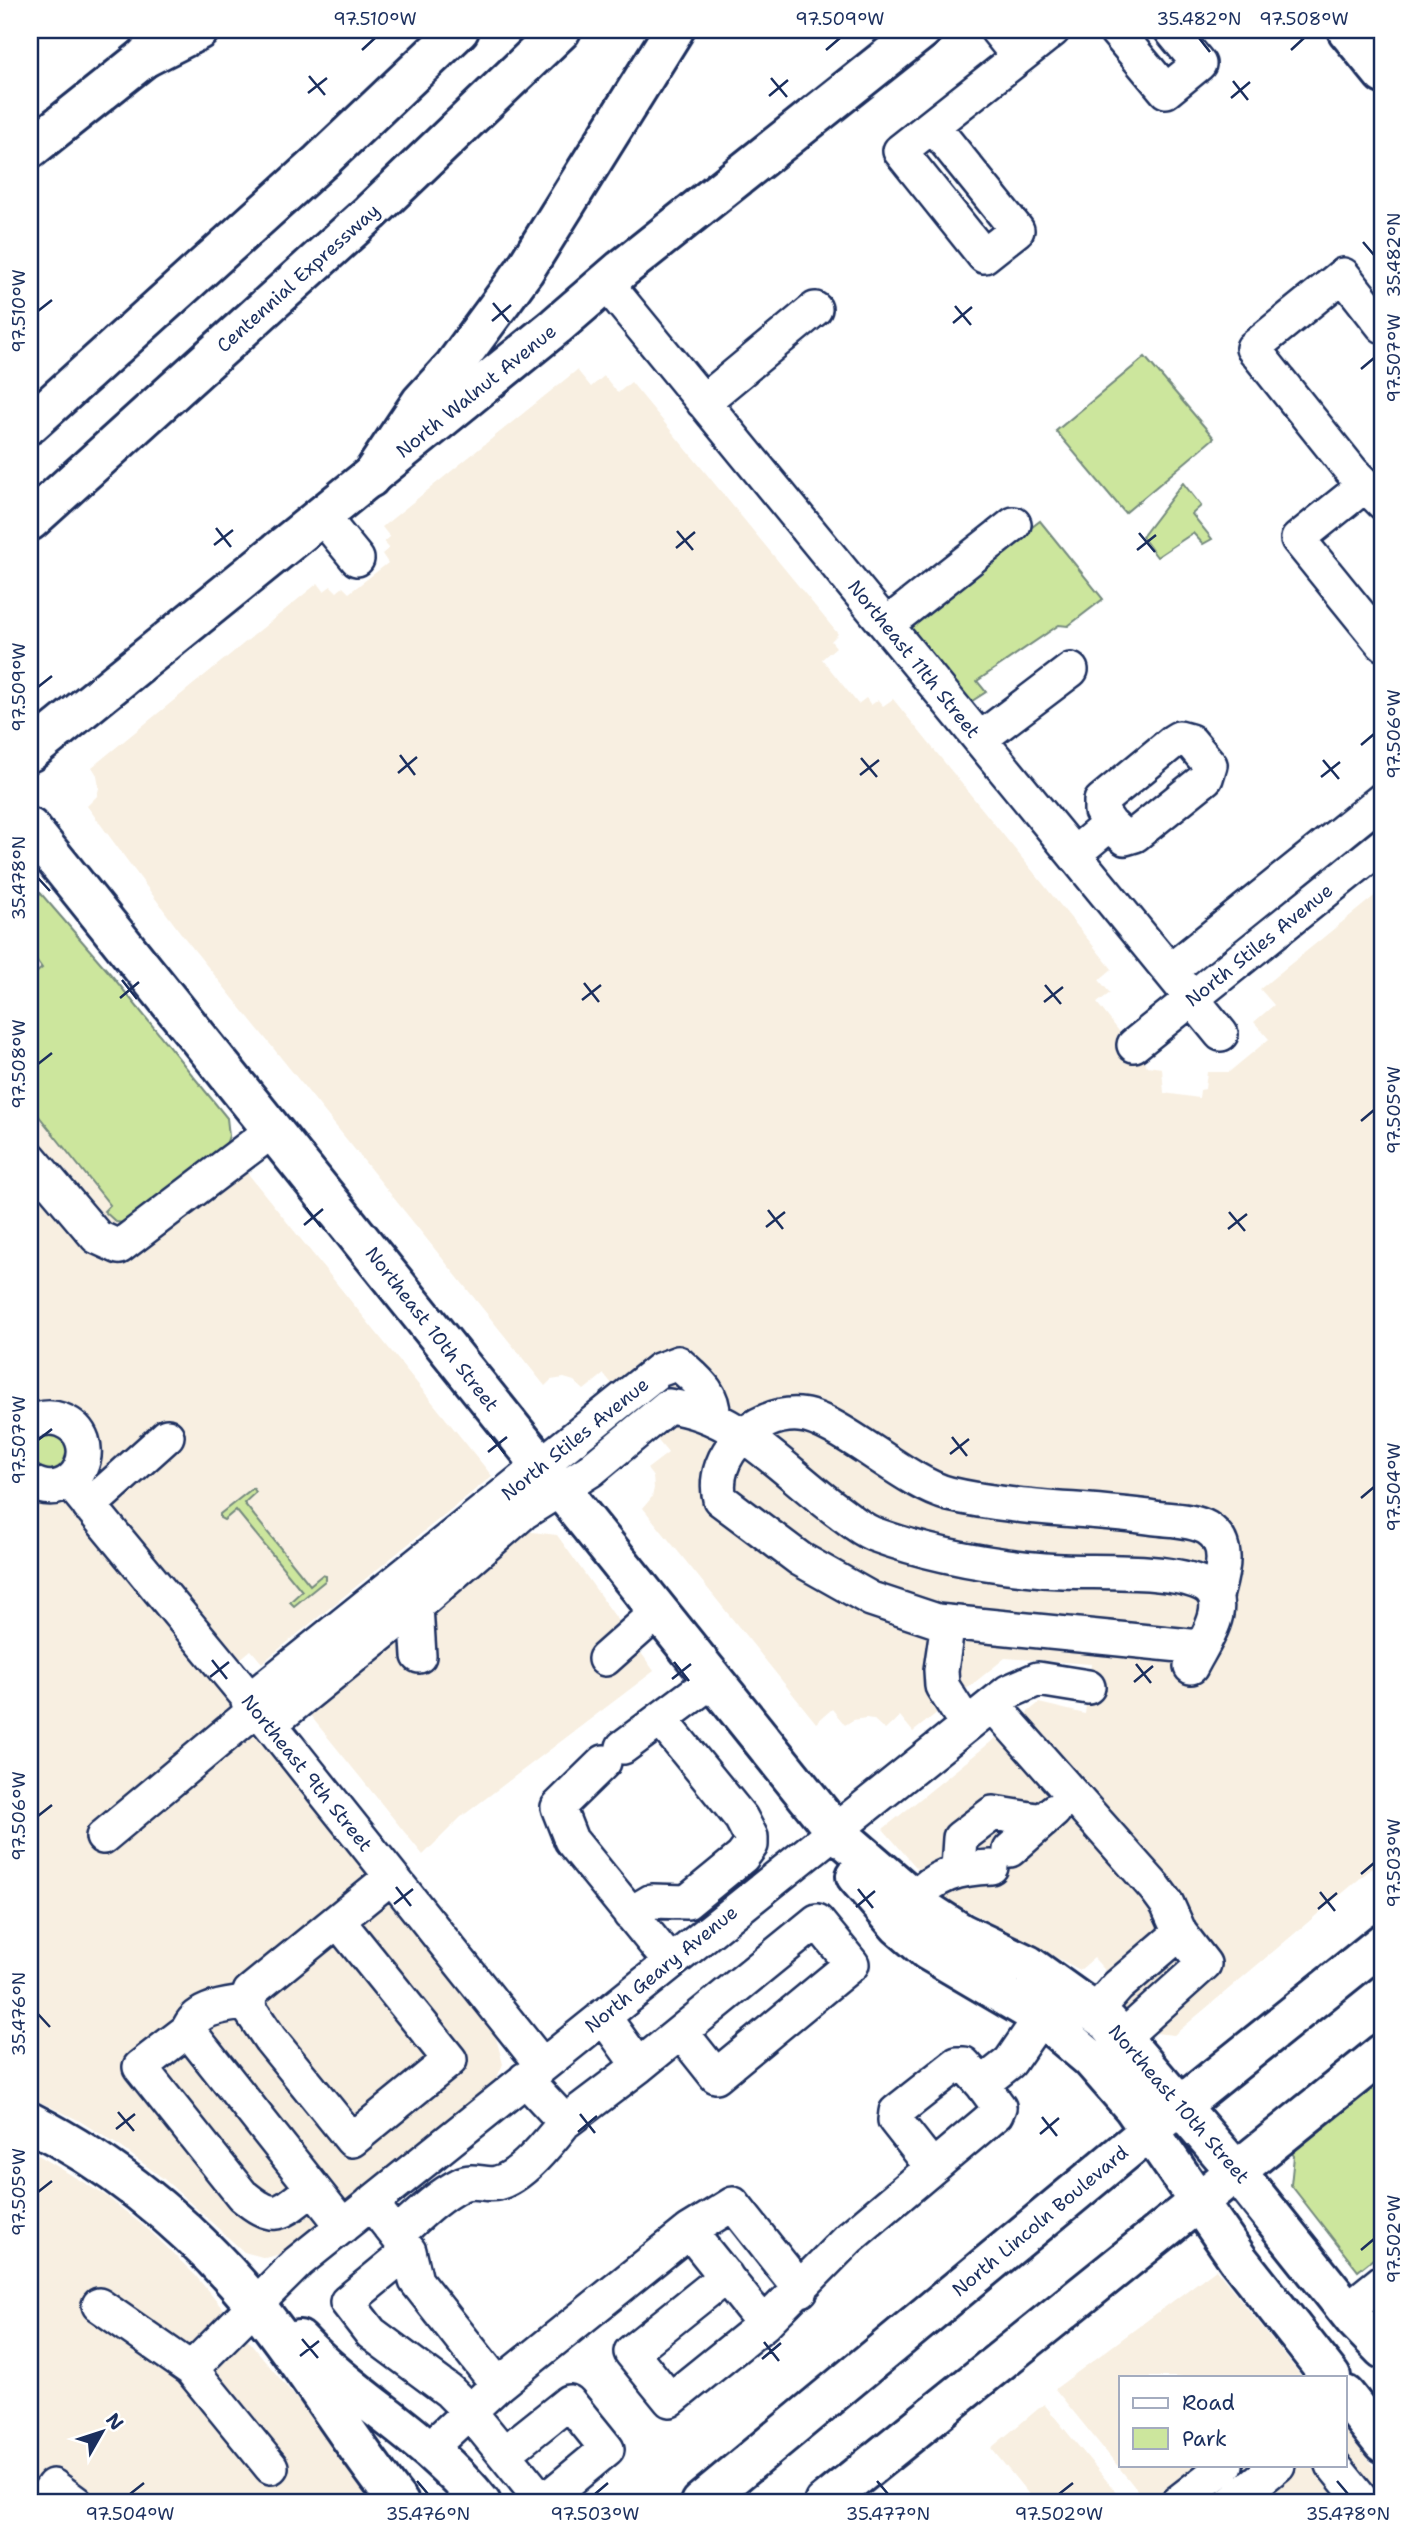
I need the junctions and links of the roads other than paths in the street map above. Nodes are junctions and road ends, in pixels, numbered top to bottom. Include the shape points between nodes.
1 (170, 30) edge
2 (199, 30) edge
3 (459, 30) edge
4 (561, 30) edge
5 (674, 30) edge
6 (922, 30) edge
7 (997, 30) edge
8 (1053, 30) edge
9 (1115, 30) edge
10 (1171, 30) edge
11 (1347, 30) edge
12 (1019, 57) junction
13 (144, 58) junction
14 (1383, 74) edge
15 (933, 126) dead end
16 (30, 149) edge
17 (606, 284) junction
18 (815, 309) dead end
19 (1383, 326) edge
20 (703, 402) junction
21 (30, 424) edge
22 (370, 478) junction
23 (1374, 494) edge
24 (321, 515) junction
25 (30, 521) edge
26 (1014, 524) dead end
27 (357, 559) dead end
28 (886, 625) junction
29 (1383, 644) edge
30 (1071, 670) dead end
31 (980, 739) junction
32 (30, 752) edge
33 (1383, 799) edge
34 (1110, 824) dead end
35 (30, 828) edge
36 (1383, 845) edge
37 (1074, 854) junction
38 (1170, 971) junction
39 (1194, 999) junction
40 (1221, 1034) dead end
41 (1134, 1045) dead end
42 (273, 1130) junction
43 (30, 1158) edge
44 (30, 1424) edge
45 (727, 1426) junction
46 (167, 1436) dead end
47 (550, 1477) junction
48 (30, 1482) edge
49 (79, 1494) junction
50 (1216, 1596) junction
51 (416, 1606) junction
52 (659, 1611) junction
53 (948, 1622) junction
54 (419, 1656) dead end
55 (605, 1659) dead end
56 (713, 1680) junction
57 (1088, 1686) dead end
58 (993, 1705) junction
59 (258, 1712) junction
60 (662, 1721) junction
61 (967, 1725) junction
62 (1072, 1796) junction
63 (1044, 1821) junction
64 (834, 1830) junction
65 (103, 1837) dead end
66 (742, 1857) junction
67 (958, 1868) junction
68 (391, 1877) junction
69 (764, 1886) junction
70 (913, 1900) junction
71 (630, 1914) junction
72 (338, 1921) junction
73 (1180, 1933) junction
74 (1383, 1943) edge
75 (670, 1962) junction
76 (1107, 1999) junction
77 (249, 2002) junction
78 (603, 2016) junction
79 (1041, 2017) junction
80 (1134, 2026) junction
81 (188, 2029) junction
82 (681, 2032) junction
83 (1383, 2053) edge
84 (639, 2066) junction
85 (534, 2072) junction
86 (982, 2084) junction
87 (1181, 2106) junction
88 (30, 2122) edge
89 (565, 2122) junction
90 (1149, 2131) junction
91 (932, 2167) junction
92 (1236, 2171) junction
93 (313, 2188) junction
94 (1198, 2201) junction
95 (371, 2203) junction
96 (343, 2226) junction
97 (689, 2231) junction
98 (403, 2243) junction
99 (726, 2276) junction
100 (1383, 2281) edge
101 (801, 2290) junction
102 (254, 2303) junction
103 (99, 2305) dead end
104 (1347, 2310) junction
105 (764, 2324) junction
106 (1383, 2349) edge
107 (191, 2369) junction
108 (1330, 2376) edge
109 (498, 2385) junction
110 (1346, 2396) edge
111 (469, 2411) junction
112 (1383, 2443) edge
113 (430, 2448) junction
114 (504, 2454) dead end
115 (1225, 2466) edge
116 (1277, 2466) edge
117 (1334, 2466) edge
118 (271, 2467) dead end
119 (399, 2503) edge
120 (481, 2503) edge
121 (700, 2503) edge
122 (824, 2503) edge
123 (1177, 2503) edge
124 (1231, 2503) edge
125 (1364, 2503) edge

1 - 13 main road
2 - 13 main road
3 - 21 main road
4 - 25 main road, Centennial Expressway via 370,213
5 - 22 main road via 524,271 454,366 421,402
6 - 17 main road, North Walnut Avenue
7 - 12 street
8 - 12 street
9 - 10 street via 1166,91 1199,64
11 - 14 main road
12 - 15 street
13 - 16 main road
17 - 20 street, Northeast 11th Street
17 - 22 main road, North Walnut Avenue
18 - 20 street
19 - 23 street via 1343,275 1253,348
20 - 28 street, Northeast 11th Street
22 - 24 main road, North Walnut Avenue
23 - 29 street via 1298,539
24 - 27 street
24 - 32 main road, North Walnut Avenue
26 - 28 street
28 - 31 street, Northeast 11th Street
30 - 31 street
31 - 37 street, Northeast 11th Street
33 - 38 street, North Stiles Avenue
34 - 37 street
35 - 42 main road, Northeast 10th Street
36 - 39 street, North Stiles Avenue
37 - 38 street, Northeast 11th Street
38 - 39 street, Northeast 11th Street
39 - 40 street, Northeast 11th Street
39 - 41 street, North Stiles Avenue
42 - 43 street via 119,1247 97,1237
42 - 47 main road, Northeast 10th Street
44 - 49 street via 56,1418 76,1430 85,1451
45 - 47 street, North Stiles Avenue via 687,1409 663,1408 590,1469
45 - 47 street, North Stiles Avenue via 704,1387 675,1363 623,1397
45 - 50 street via 767,1450 808,1489 870,1533 967,1560 1178,1578 1203,1585
45 - 50 street via 798,1415 815,1418 893,1467 947,1493 1205,1526 1220,1540 1223,1552
45 - 53 street via 718,1476 720,1499 800,1559 870,1600
46 - 49 street
47 - 51 street, North Stiles Avenue via 524,1512
47 - 52 main road, Northeast 10th Street
47 - 59 street, North Stiles Avenue
48 - 49 street
49 - 59 street, Northeast 9th Street
50 - 53 street via 1219,1609 1196,1657
51 - 54 street
51 - 59 street, North Stiles Avenue
52 - 55 street
52 - 56 main road, Northeast 10th Street
53 - 61 street via 942,1686
56 - 60 street
56 - 64 main road, Northeast 10th Street
57 - 58 street, North Geary Avenue via 1038,1679 1017,1686
58 - 61 street, North Geary Avenue
58 - 62 street
59 - 65 street, North Stiles Avenue
59 - 68 street, Northeast 9th Street
60 - 66 street via 741,1818 751,1838
60 - 71 street via 614,1755 558,1807 571,1840
61 - 64 street, North Geary Avenue
62 - 63 street
62 - 73 street via 1167,1903
63 - 67 street via 1001,1859
63 - 67 street via 993,1813 960,1838
64 - 69 street, North Geary Avenue
64 - 70 main road, Northeast 10th Street
64 - 79 main road, Northeast 10th Street via 847,1866 898,1926 961,1973
66 - 69 street
66 - 71 street via 687,1902 652,1901
67 - 70 street
68 - 72 street
68 - 85 street, Northeast 9th Street
69 - 75 street, North Geary Avenue
70 - 76 main road, Northeast 10th Street via 961,1933
71 - 75 street
72 - 77 street via 250,1992
72 - 77 street via 450,2060 352,2140 270,2039
73 - 76 street
73 - 80 street via 1203,1964
74 - 87 main road, North Lincoln Boulevard
75 - 78 street, North Geary Avenue
76 - 80 main road, Northeast 10th Street
77 - 81 street via 208,2009
78 - 84 street
78 - 85 street, North Geary Avenue
79 - 86 street via 1010,2062
79 - 90 main road, Northeast 10th Street via 1091,2059
80 - 87 main road, Northeast 10th Street
81 - 93 street
81 - 93 street via 140,2067 259,2209 277,2213
82 - 82 street via 817,1921 852,1964 716,2076
82 - 84 street
83 - 92 main road
84 - 89 street
85 - 89 street, Northeast 9th Street
85 - 95 street, North Geary Avenue
86 - 91 street via 999,2107 996,2114
86 - 91 street via 964,2064 957,2064 896,2112 895,2120
87 - 90 main road, North Lincoln Boulevard
87 - 92 main road, Northeast 10th Street
88 - 102 main road via 139,2190 199,2243
89 - 98 street via 509,2179 461,2184
90 - 94 main road, Northeast 10th Street
90 - 121 main road, North Lincoln Boulevard
91 - 101 street via 849,2238
92 - 94 main road
92 - 104 main road, Northeast 10th Street
93 - 96 street
94 - 108 main road, Northeast 10th Street
94 - 122 main road
95 - 96 street, North Geary Avenue
95 - 98 street
96 - 102 street, North Geary Avenue
97 - 99 street
97 - 101 street via 733,2204
97 - 109 street
98 - 109 street via 416,2281
98 - 111 street via 347,2302 371,2333
99 - 105 street
99 - 105 street via 631,2352 670,2400
100 - 104 street
101 - 105 street
102 - 107 street, North Geary Avenue
102 - 113 main road
102 - 119 main road
103 - 107 street
104 - 106 main road, Northeast 10th Street
107 - 118 street
109 - 111 street
110 - 112 main road
111 - 113 street
111 - 114 street
113 - 120 main road
115 - 123 street
116 - 124 street
117 - 125 street

